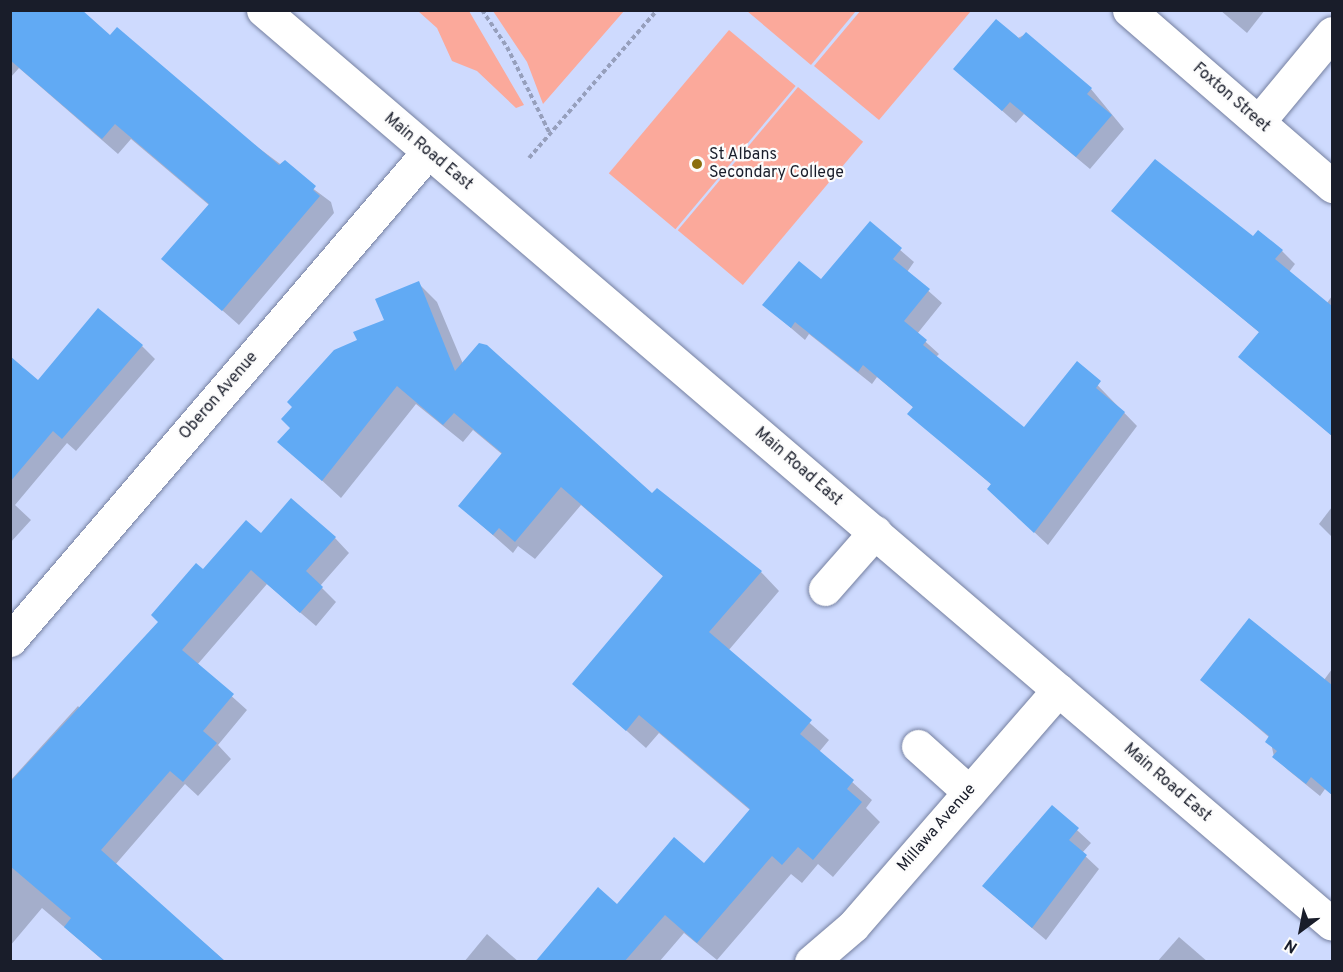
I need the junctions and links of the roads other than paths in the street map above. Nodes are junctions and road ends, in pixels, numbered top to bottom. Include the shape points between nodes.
1 (263, 10) edge
2 (1130, 10) edge
3 (1332, 33) edge
4 (1259, 122) junction
5 (428, 152) junction
6 (1332, 186) edge
7 (875, 532) junction
8 (825, 590) dead end
9 (10, 640) edge
10 (1058, 690) junction
11 (918, 746) dead end
12 (969, 792) junction
13 (1332, 924) edge
14 (811, 962) edge

1 - 5 main road, Main Road East
2 - 4 main road, Foxton Street
3 - 4 main road
4 - 6 main road, Foxton Street
5 - 7 main road, Main Road East
5 - 9 main road, Oberon Avenue
7 - 8 main road
7 - 10 main road, Main Road East
10 - 12 main road, Millawa Avenue
10 - 13 main road, Main Road East
11 - 12 main road
12 - 14 main road, Millawa Avenue via 853,926

